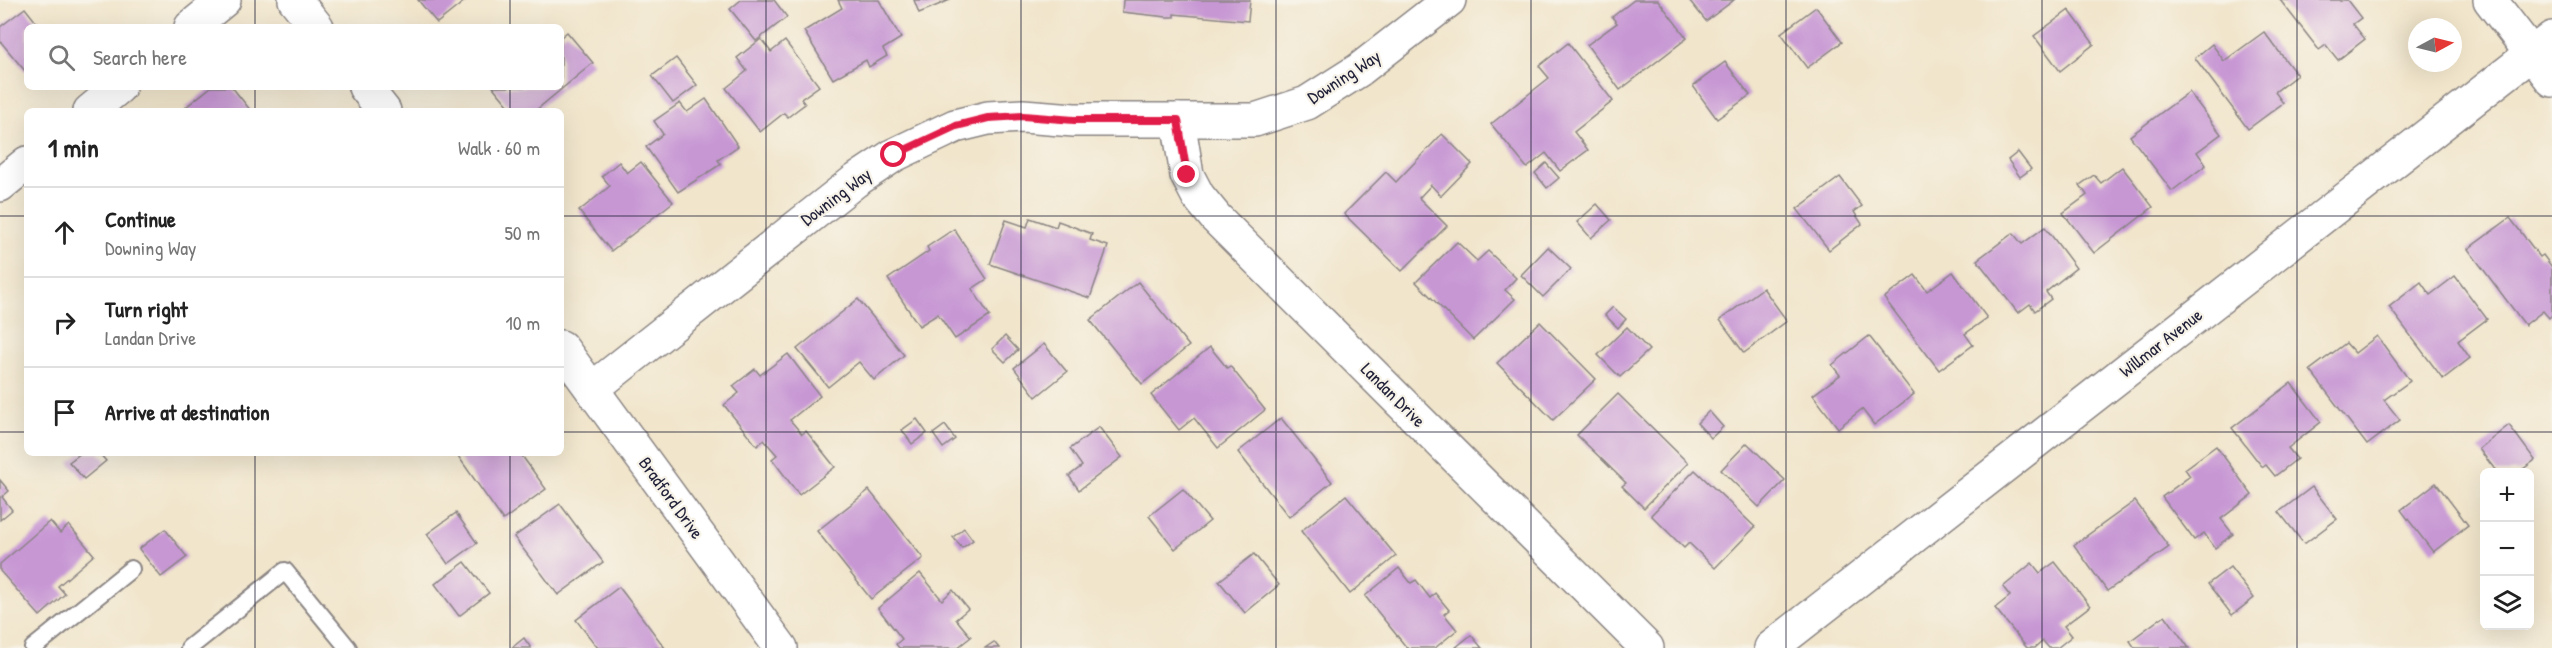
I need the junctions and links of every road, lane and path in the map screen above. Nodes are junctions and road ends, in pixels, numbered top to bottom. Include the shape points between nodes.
1 (224, 0) edge
2 (295, 0) edge
3 (1449, 0) edge
4 (2490, 0) edge
5 (195, 24) edge
6 (315, 24) edge
7 (2542, 46) edge
8 (2552, 80) edge
9 (115, 90) edge
10 (367, 90) edge
11 (94, 108) edge
12 (382, 108) edge
13 (1178, 120) junction
14 (24, 165) edge
15 (0, 185) edge
16 (564, 351) edge
17 (592, 389) junction
18 (131, 569) dead end
19 (33, 648) edge
20 (189, 648) edge
21 (348, 648) edge
22 (781, 648) edge
23 (1647, 648) edge
24 (1771, 648) edge

1 - 5 street
2 - 6 street
3 - 13 street, Downing Way via 1359,70 1306,103 1255,120
4 - 7 street
7 - 8 street
7 - 24 street, Willmar Avenue
9 - 11 street
10 - 12 street
13 - 17 street, Downing Way via 1023,116 988,118 956,126 894,155 855,181
13 - 23 street, Landan Drive via 1187,175 1216,218
14 - 15 street
16 - 17 street, Bradford Drive
17 - 22 street, Bradford Drive
18 - 19 lane
20 - 21 lane via 285,571

